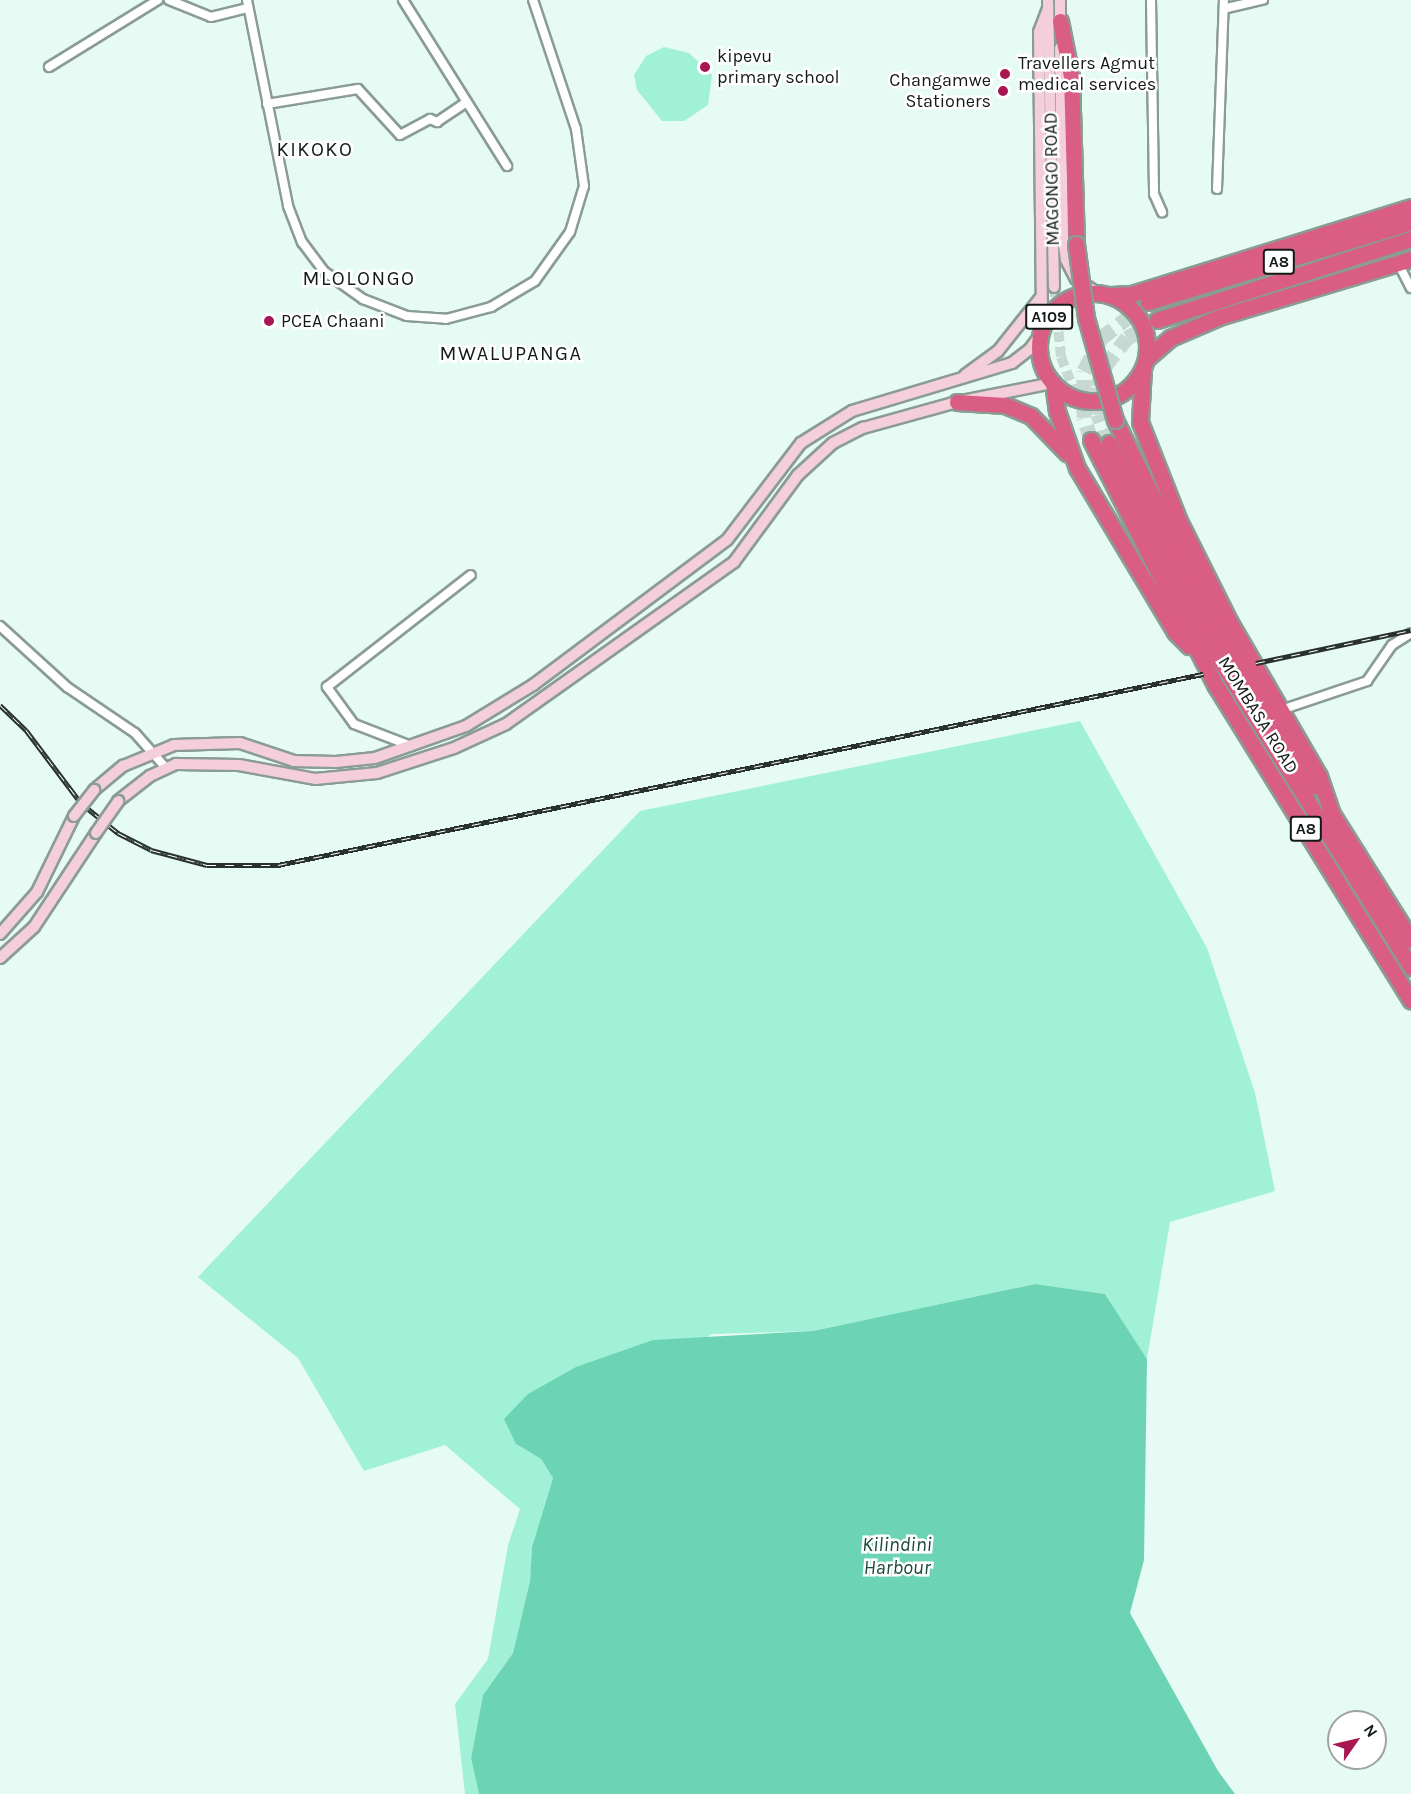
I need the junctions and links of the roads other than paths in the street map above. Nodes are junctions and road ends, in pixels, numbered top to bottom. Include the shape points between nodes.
1 (158, 0) edge
2 (169, 0) edge
3 (403, 0) edge
4 (533, 0) edge
5 (1060, 0) edge
6 (1151, 0) edge
7 (1263, 0) edge
8 (248, 4) edge
9 (1048, 4) edge
10 (1226, 4) edge
11 (1060, 21) junction
12 (49, 67) dead end
13 (467, 102) junction
14 (267, 104) junction
15 (507, 166) dead end
16 (1217, 189) dead end
17 (1411, 207) edge
18 (1162, 212) dead end
19 (1411, 222) edge
20 (1411, 239) edge
21 (1404, 261) edge
22 (1054, 287) tunnel mouth
23 (1411, 288) edge
24 (1102, 294) junction
25 (1041, 297) junction
26 (1148, 302) tunnel mouth
27 (1157, 320) tunnel mouth
28 (1041, 334) junction
29 (1144, 364) junction
30 (957, 380) junction
31 (1053, 383) junction
32 (957, 402) junction
33 (1091, 440) tunnel mouth
34 (1109, 443) tunnel mouth
35 (1077, 468) junction
36 (471, 575) dead end
37 (0, 626) edge
38 (1411, 633) edge
39 (1200, 657) junction
40 (1281, 710) junction
41 (412, 747) junction
42 (152, 750) junction
43 (166, 768) junction
44 (1332, 814) junction
45 (0, 934) edge
46 (1411, 940) edge
47 (0, 958) edge
48 (1411, 967) edge
49 (1411, 1000) edge

1 - 12 street
2 - 8 street via 205,16
3 - 13 street
4 - 14 street via 576,129 584,186 560,250 530,286 491,307 446,319 407,316 363,298 325,272 302,242 288,207
5 - 11 main road, MAGONGO ROAD
6 - 18 street via 1154,194
7 - 10 street
8 - 14 street
9 - 22 main road, MAGONGO ROAD
9 - 25 main road via 1039,32
10 - 16 street via 1219,68
11 - 24 main road, MAGONGO ROAD via 1063,240 1076,279
11 - 44 highway, bridge via 1071,76 1076,244 1086,318 1115,420 1218,630
13 - 14 street via 437,122 430,118 400,135 358,89
13 - 15 street
17 - 24 highway via 1132,294
19 - 26 highway, A8
20 - 27 highway, A8
21 - 23 street
21 - 29 highway via 1219,317 1170,338
24 - 28 highway, A109 via 1059,305
24 - 29 highway via 1129,307 1139,320 1146,338
25 - 28 main road
25 - 30 main road via 998,351
28 - 30 main road via 1012,363
28 - 31 highway, A109 via 1040,352
29 - 31 highway via 1119,394 1103,400 1069,395
29 - 40 highway via 1140,422 1162,481 1203,571
30 - 41 main road via 852,411 801,444 727,540 497,709
31 - 32 main road
31 - 35 highway via 1057,411
32 - 35 highway via 1005,405 1030,416 1050,431
32 - 43 main road via 863,428 833,443 798,476 734,562 506,724 454,748 377,772 315,779 205,761
33 - 39 highway, MOMBASA ROAD / A8
34 - 48 highway, MOMBASA ROAD / A8 via 1213,650
35 - 39 highway via 1174,632
36 - 41 street via 327,688 354,724
37 - 42 street via 67,687
38 - 40 street via 1392,645 1367,681
39 - 49 highway, MOMBASA ROAD / A8
40 - 44 highway via 1319,776
41 - 42 main road via 336,762 294,761 240,743 174,745
42 - 43 street
42 - 45 main road, bridge via 94,790 74,816 37,892
43 - 47 main road, bridge via 118,801 34,927
44 - 46 highway

